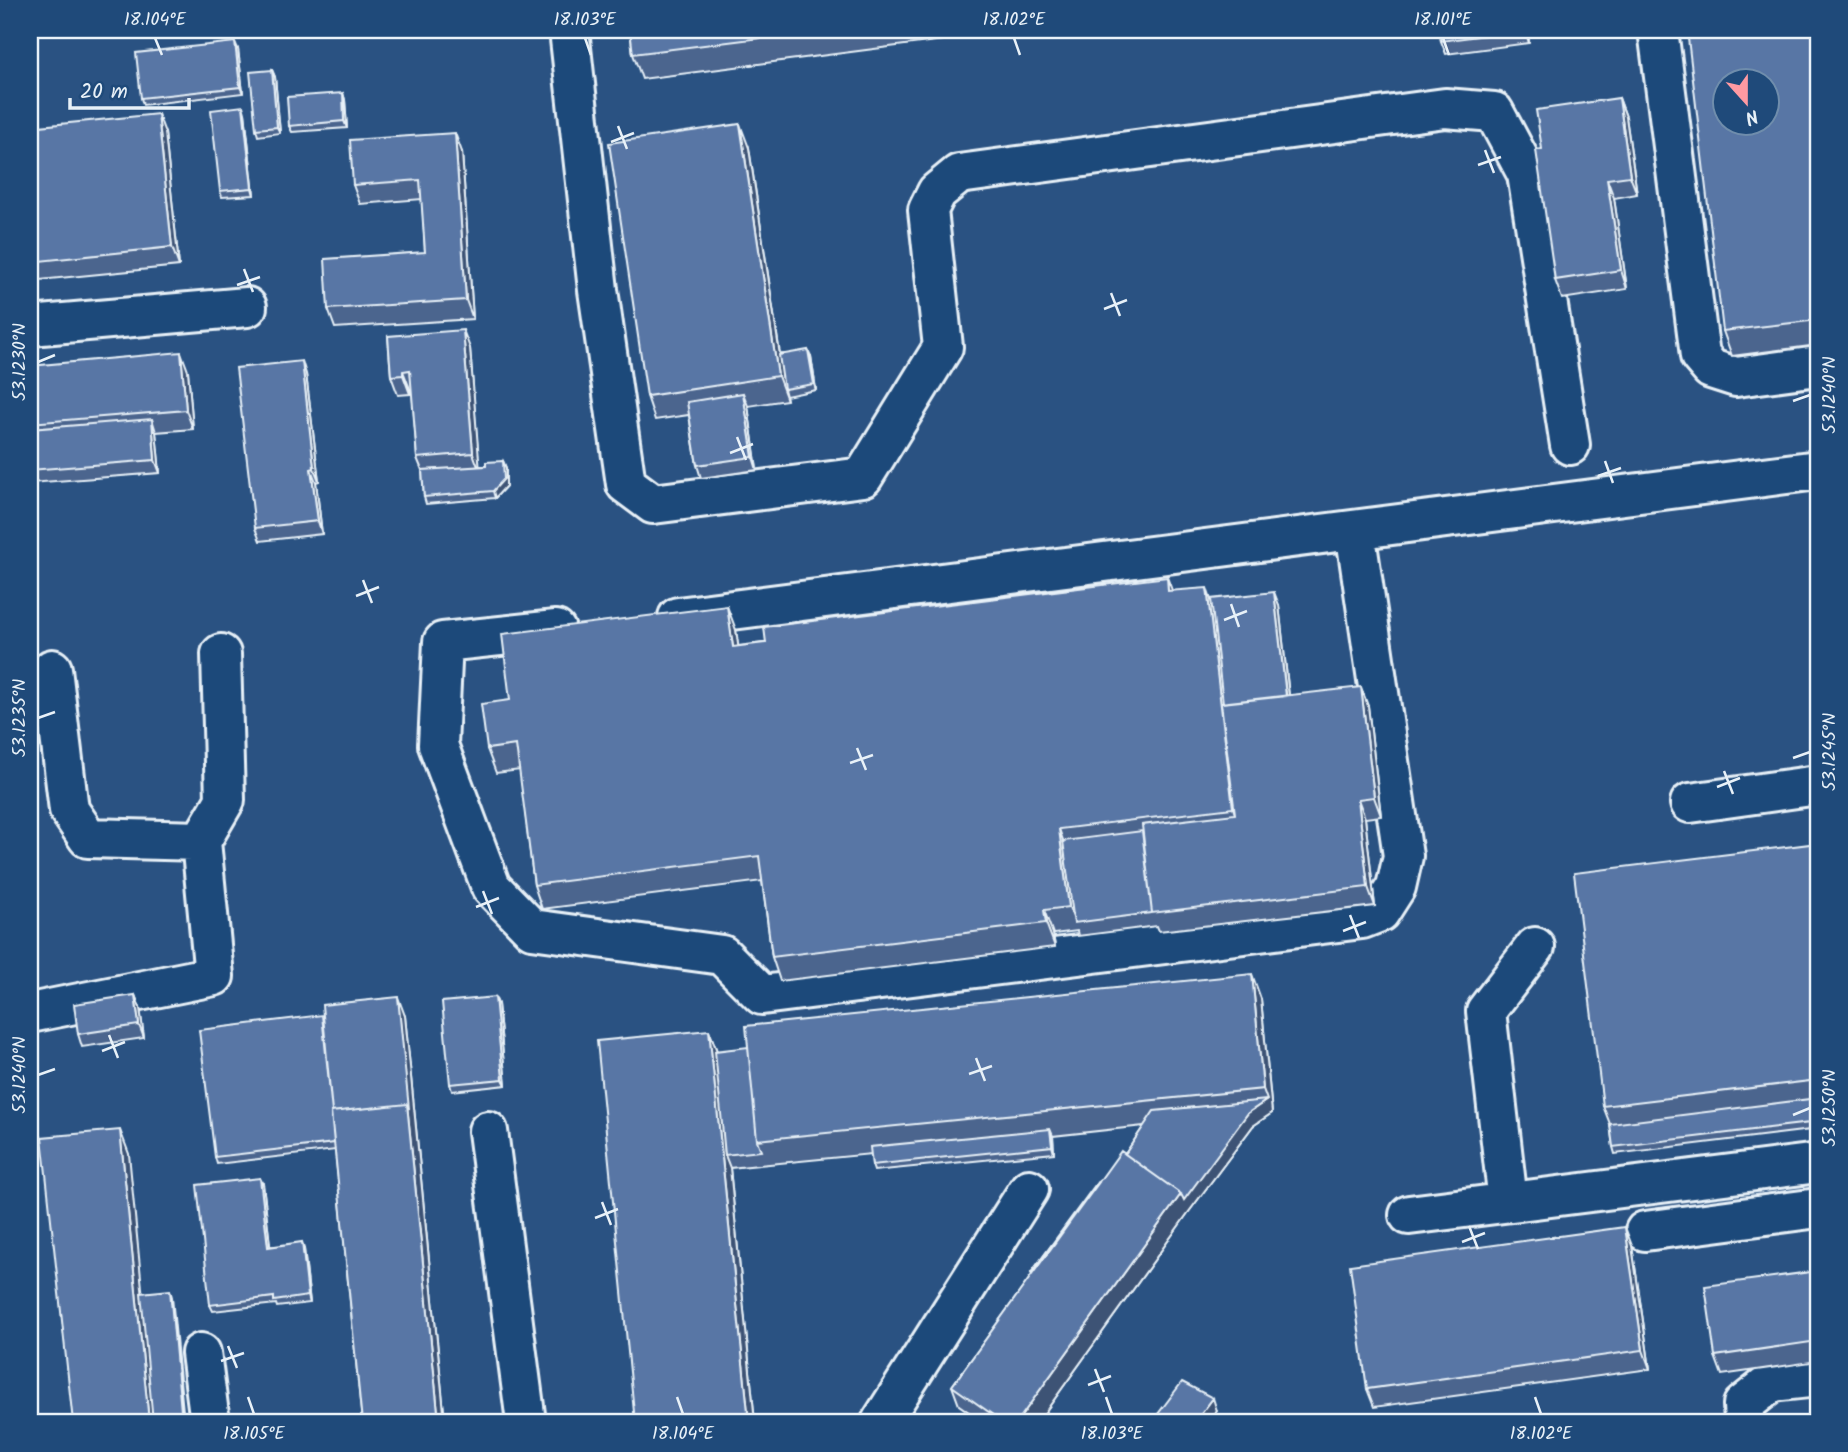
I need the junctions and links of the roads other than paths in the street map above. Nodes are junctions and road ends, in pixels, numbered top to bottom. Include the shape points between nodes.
1 (569, 30) edge
2 (1658, 30) edge
3 (247, 307) dead end
4 (30, 326) edge
5 (1818, 366) edge
6 (1570, 445) dead end
7 (1818, 470) edge
8 (1355, 530) junction
9 (649, 620) edge
10 (594, 626) edge
11 (221, 654) dead end
12 (52, 669) dead end
13 (1818, 785) edge
14 (1690, 803) dead end
15 (201, 841) junction
16 (1535, 947) dead end
17 (30, 1013) edge
18 (488, 1131) dead end
19 (1818, 1163) edge
20 (1029, 1189) dead end
21 (1508, 1202) junction
22 (1818, 1208) edge
23 (1409, 1215) dead end
24 (1645, 1231) dead end
25 (201, 1353) dead end
26 (1818, 1377) edge
27 (210, 1422) edge
28 (526, 1422) edge
29 (881, 1422) edge
30 (1744, 1422) edge

1 - 6 lane via 626,484 653,504 863,477 943,346 928,210 937,192 959,174 1445,108 1494,111 1527,174
2 - 5 lane via 1700,356 1711,369 1736,377
3 - 4 lane
7 - 8 lane
8 - 9 lane
8 - 10 lane via 1403,856 1396,887 1380,912 1362,919 803,990 762,995 722,955 532,929 491,887 438,745 443,642
11 - 15 lane via 225,800
12 - 15 lane via 69,810 88,838
13 - 14 lane
15 - 17 lane via 214,976
16 - 21 lane via 1486,1011
18 - 28 lane
19 - 21 lane
20 - 29 lane
21 - 23 lane
22 - 24 lane
25 - 27 lane
26 - 30 lane via 1772,1382 1743,1405

